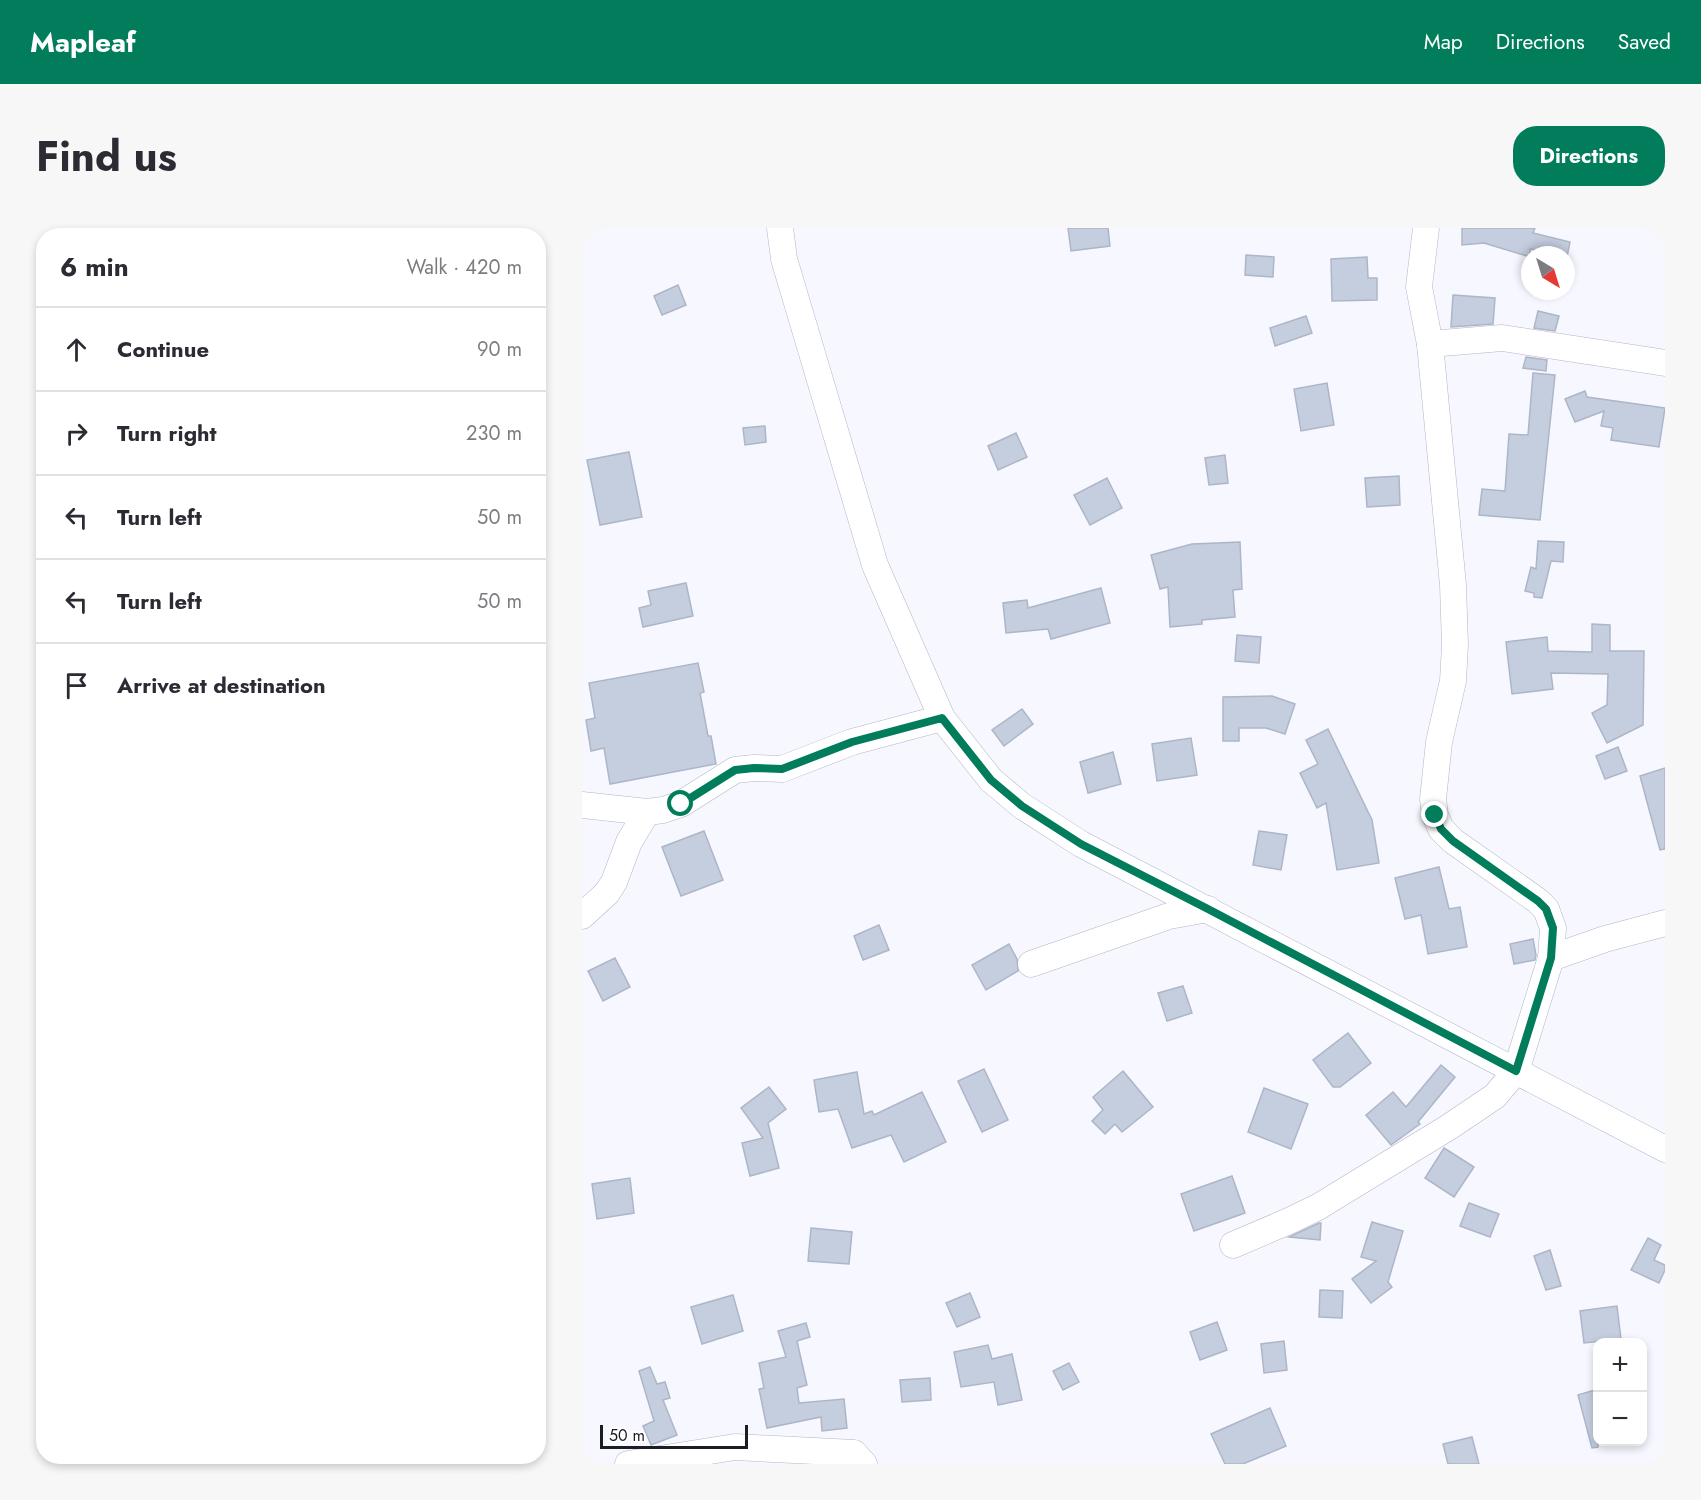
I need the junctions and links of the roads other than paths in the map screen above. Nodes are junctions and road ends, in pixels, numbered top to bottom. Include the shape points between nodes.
1 (780, 228) edge
2 (1426, 228) edge
3 (1430, 344) junction
4 (1665, 363) edge
5 (942, 718) junction
6 (582, 805) edge
7 (646, 812) junction
8 (1208, 909) junction
9 (582, 916) edge
10 (1665, 923) edge
11 (1551, 958) junction
12 (1030, 964) dead end
13 (1516, 1071) junction
14 (1665, 1149) edge
15 (1233, 1245) dead end
16 (628, 1464) edge
17 (864, 1464) edge

1 - 5 street via 784,259 875,565
2 - 3 street via 1419,287
3 - 4 street via 1502,338
3 - 11 street via 1453,585 1455,651 1432,799 1435,815 1441,829 1453,841 1546,909 1553,928
5 - 7 street via 852,742 782,769 735,770 681,804
5 - 8 street via 991,780 1022,806 1081,844
6 - 7 street
7 - 9 street via 608,893
8 - 12 street via 1169,916
8 - 13 street
10 - 11 street
11 - 13 street
13 - 14 street
13 - 15 street via 1495,1096 1351,1188
16 - 17 street via 735,1447 854,1453

